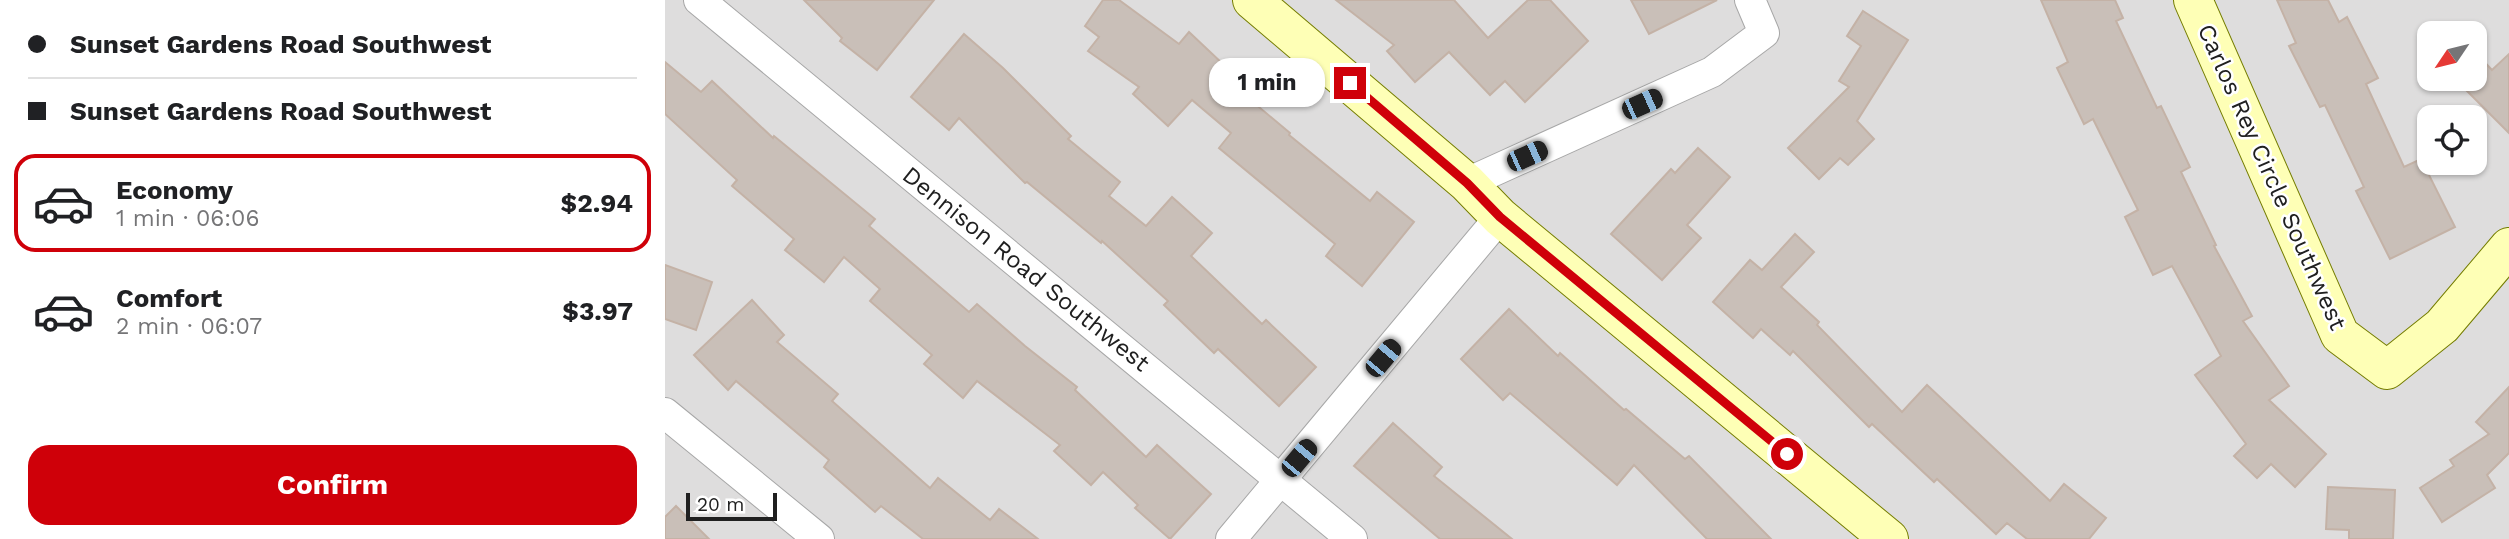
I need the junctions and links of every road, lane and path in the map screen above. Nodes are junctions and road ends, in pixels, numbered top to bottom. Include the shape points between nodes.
1 (699, 0) edge
2 (1252, 0) edge
3 (1750, 0) edge
4 (2193, 0) edge
5 (1467, 183) junction
6 (1500, 217) junction
7 (2509, 247) edge
8 (665, 412) edge
9 (1281, 480) junction
10 (819, 539) edge
11 (1231, 539) edge
12 (1352, 539) edge
13 (1889, 539) edge

1 - 9 street, Dennison Road Southwest
2 - 5 street
3 - 5 street via 1764,33 1712,72
4 - 7 street, Carlos Rey Circle Southwest via 2340,335 2387,370 2442,326
5 - 6 street
6 - 9 street
6 - 13 street
8 - 10 street
9 - 11 street
9 - 12 street, Dennison Road Southwest

